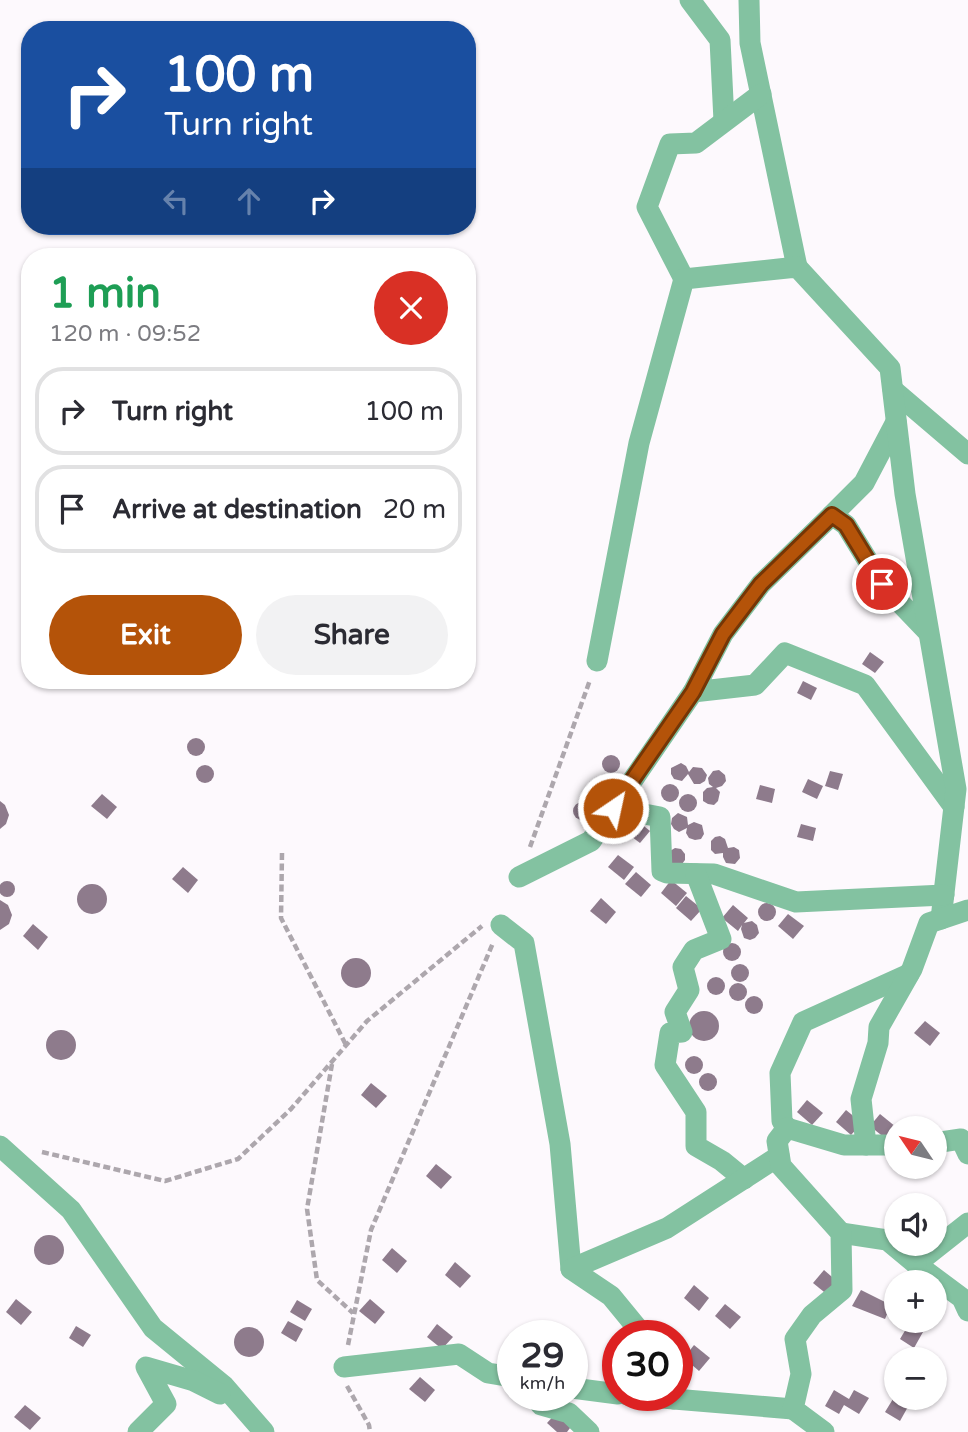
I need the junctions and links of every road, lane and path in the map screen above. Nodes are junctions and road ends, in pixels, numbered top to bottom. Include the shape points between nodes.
1 (690, 0) edge
2 (749, 0) edge
3 (761, 94) junction
4 (724, 121) junction
5 (797, 267) junction
6 (684, 279) junction
7 (893, 390) junction
8 (897, 422) junction
9 (968, 454) edge
10 (832, 515) junction
11 (928, 632) junction
12 (597, 661) joint
13 (693, 692) junction
14 (946, 737) junction
15 (968, 769) edge
16 (954, 807) junction
17 (613, 808) junction
18 (282, 853) dead end
19 (696, 874) junction
20 (519, 877) joint
21 (944, 895) junction
22 (968, 910) edge
23 (942, 919) junction
24 (495, 922) junction
25 (909, 974) junction
26 (346, 1045) junction
27 (332, 1062) junction
28 (787, 1128) junction
29 (947, 1141) edge
30 (866, 1145) junction
31 (884, 1145) edge
32 (0, 1146) edge
33 (38, 1152) dead end
34 (968, 1154) edge
35 (779, 1156) junction
36 (744, 1179) junction
37 (968, 1223) edge
38 (841, 1233) junction
39 (916, 1264) junction
40 (570, 1269) junction
41 (968, 1311) edge
42 (354, 1314) junction
43 (631, 1320) edge
44 (344, 1367) junction
45 (497, 1374) edge
46 (693, 1400) edge
47 (240, 1405) junction
48 (562, 1411) edge
49 (795, 1418) edge
50 (138, 1432) edge
51 (264, 1432) edge
52 (370, 1432) edge
53 (589, 1432) edge
54 (824, 1432) edge

1 - 4 street via 720,40
2 - 3 street via 750,43
3 - 4 street
3 - 5 street
4 - 6 street via 696,143 670,144 648,207
5 - 6 street
5 - 7 street via 890,368
6 - 12 street via 639,443
7 - 8 street
7 - 9 street
8 - 10 street via 864,483
8 - 11 street
10 - 11 street via 846,525 882,584
10 - 13 street via 761,584 723,634
11 - 14 street
12 - 20 path
13 - 16 street via 755,685 785,653 830,669 865,685
13 - 17 street
14 - 15 street
14 - 16 street via 956,789
16 - 21 street
17 - 19 street via 660,817 662,871
17 - 20 street via 591,841
18 - 26 path via 281,918
19 - 21 street via 714,874 796,902
19 - 36 street via 721,939 694,950 683,967 690,990 675,1012 682,1032 670,1033 665,1065 696,1112 696,1146
21 - 23 street
22 - 23 street
23 - 25 street via 929,923
24 - 26 path via 367,1021
24 - 40 street via 524,943 561,1144
24 - 42 path via 371,1230
25 - 28 street via 803,1022 780,1073 782,1121
25 - 30 street via 879,1027 861,1099
26 - 27 path
27 - 33 path via 238,1159 165,1181
27 - 42 path via 307,1209 317,1280
28 - 30 street via 844,1145
28 - 35 street via 777,1141
29 - 34 street via 961,1139
30 - 31 street
32 - 47 street via 71,1210 153,1328 225,1386
35 - 36 street
35 - 38 street via 781,1166
36 - 40 street via 667,1228
37 - 39 street
38 - 39 street via 887,1240
38 - 49 street via 842,1290 812,1315 795,1339 801,1374
39 - 41 street via 962,1298
40 - 43 street via 611,1296
42 - 44 path
44 - 45 street via 458,1354
44 - 52 path via 342,1377
46 - 49 street
47 - 50 street via 194,1381 146,1367 166,1404
47 - 51 street
48 - 53 street
49 - 54 street

